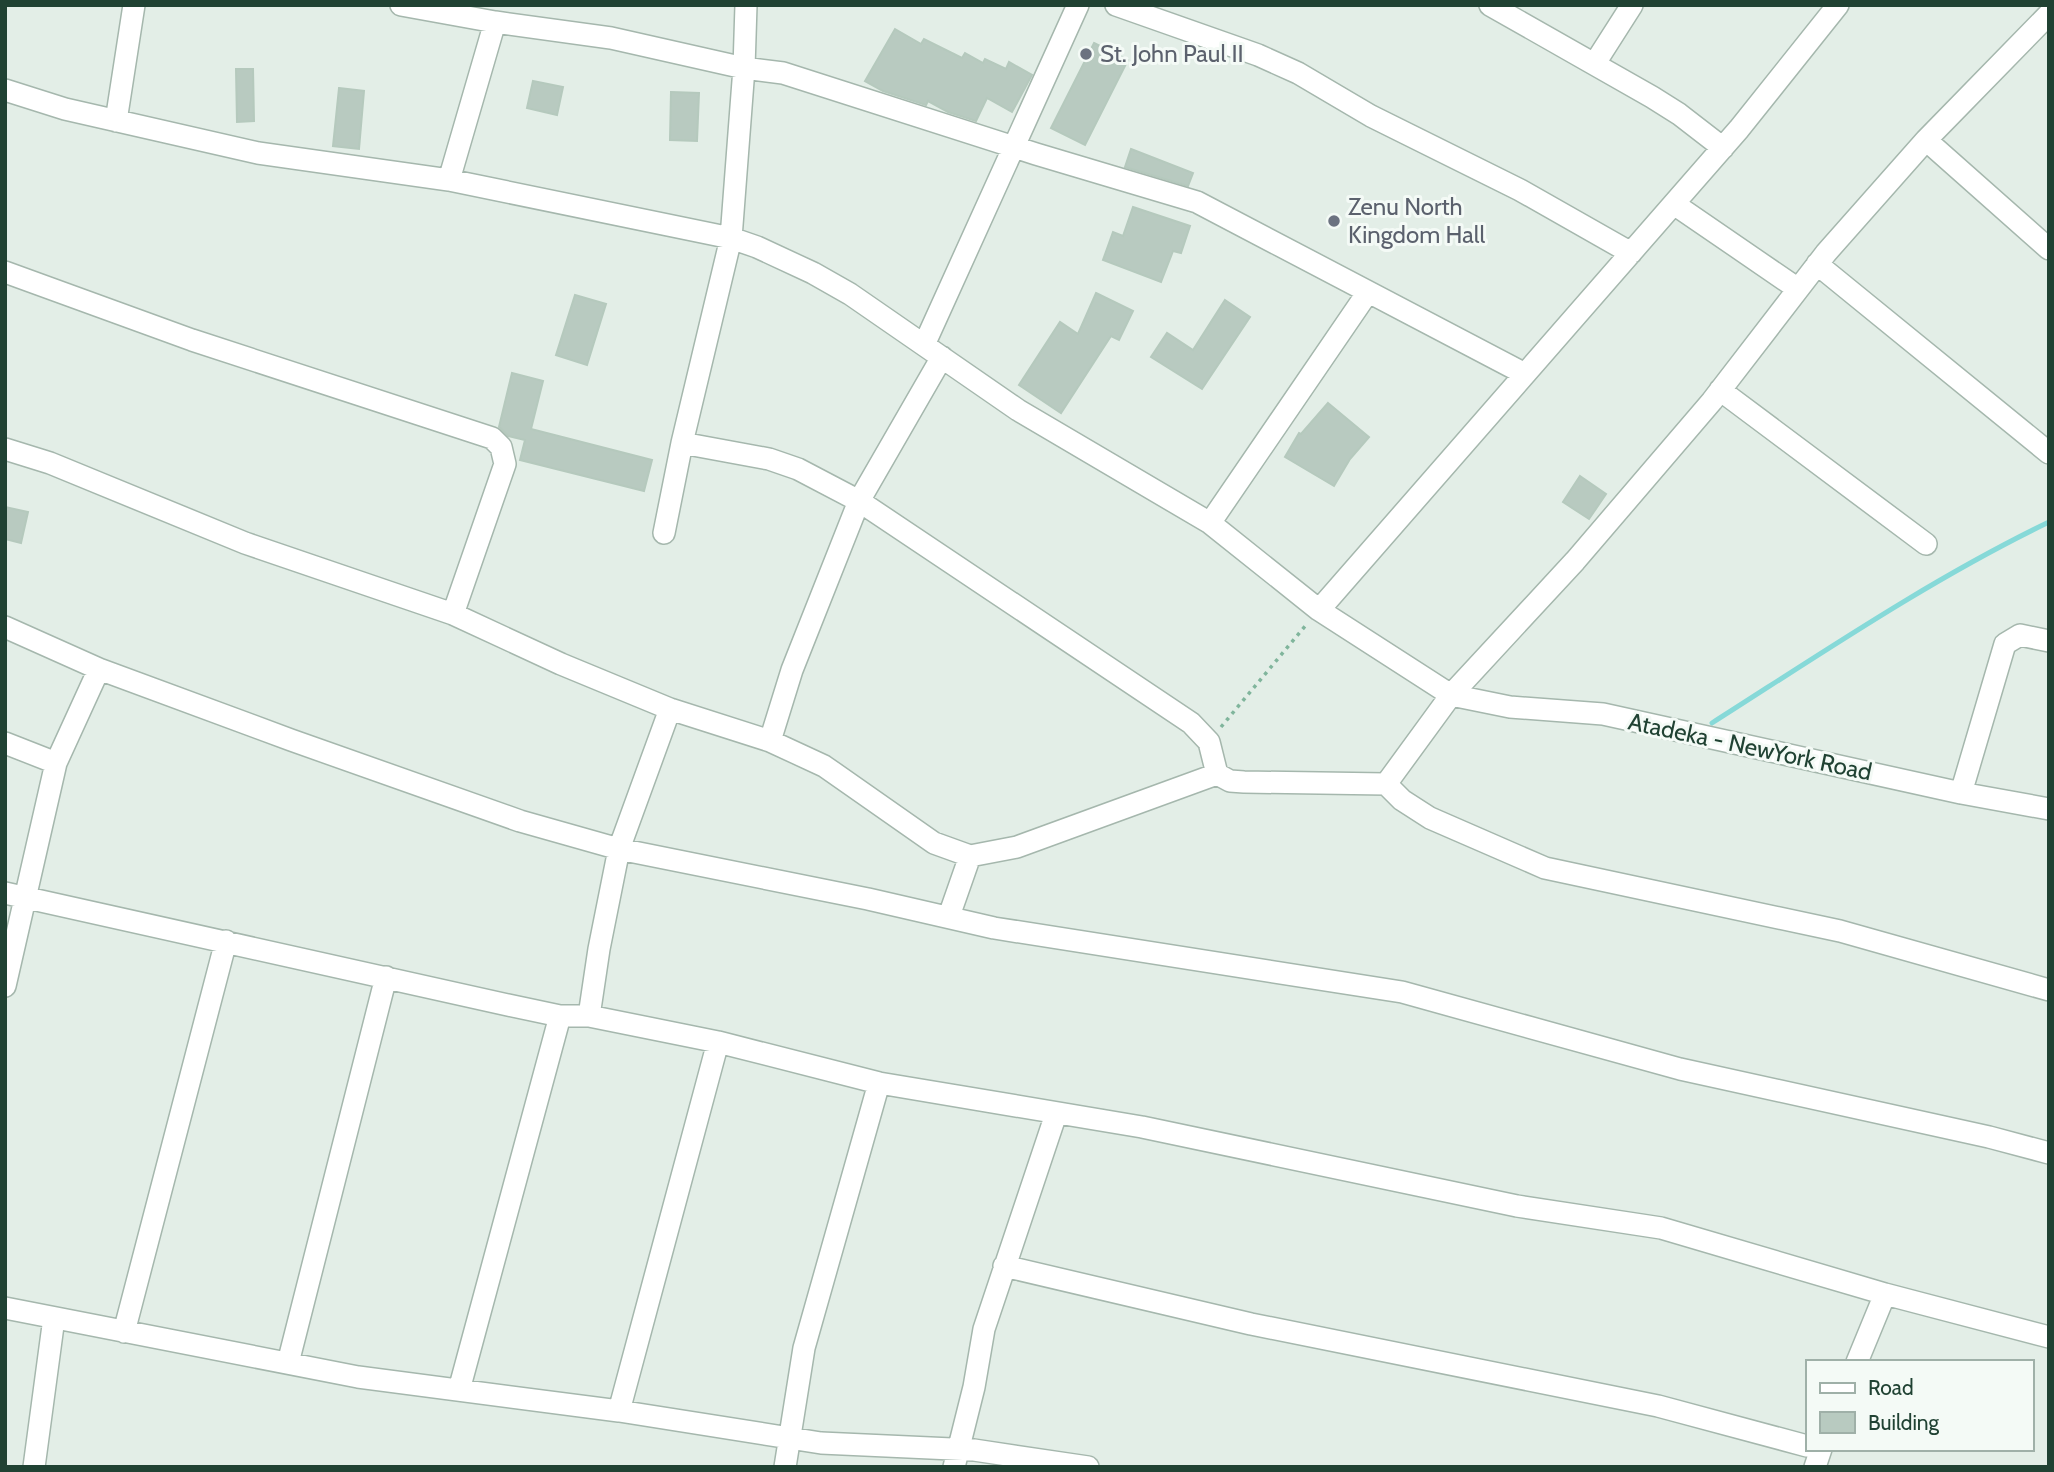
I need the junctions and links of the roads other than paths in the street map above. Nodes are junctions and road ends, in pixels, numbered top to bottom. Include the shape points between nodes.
1 (134, 5) edge
2 (401, 5) edge
3 (746, 5) edge
4 (1078, 5) edge
5 (1116, 5) edge
6 (1490, 5) edge
7 (1632, 5) edge
8 (1839, 5) edge
9 (495, 22) junction
10 (2045, 25) edge
11 (1595, 63) junction
12 (744, 68) junction
13 (5, 90) edge
14 (116, 121) junction
15 (1926, 140) junction
16 (1014, 147) junction
17 (1723, 148) junction
18 (449, 180) junction
19 (1674, 204) junction
20 (731, 238) junction
21 (2049, 249) edge
22 (1631, 253) junction
23 (1817, 264) junction
24 (5, 272) edge
25 (1798, 289) junction
26 (1368, 292) junction
27 (933, 351) junction
28 (1525, 374) junction
29 (1720, 390) junction
30 (682, 443) junction
31 (5, 449) edge
32 (2049, 453) edge
33 (859, 501) junction
34 (1210, 523) junction
35 (664, 533) dead end
36 (1926, 544) dead end
37 (1318, 610) junction
38 (453, 614) junction
39 (5, 627) edge
40 (2049, 641) edge
41 (99, 670) junction
42 (1451, 695) junction
43 (670, 709) junction
44 (770, 741) junction
45 (5, 743) edge
46 (56, 763) junction
47 (1217, 774) junction
48 (1386, 784) junction
49 (1961, 793) junction
50 (2049, 808) edge
51 (619, 849) junction
52 (970, 856) junction
53 (14, 896) edge
54 (949, 916) junction
55 (226, 941) junction
56 (386, 977) junction
57 (5, 986) edge
58 (2049, 990) edge
59 (560, 1016) junction
60 (589, 1016) junction
61 (718, 1042) junction
62 (879, 1083) junction
63 (1056, 1114) junction
64 (2049, 1153) edge
65 (1004, 1266) junction
66 (1885, 1294) junction
67 (5, 1308) edge
68 (54, 1318) junction
69 (124, 1332) junction
70 (2049, 1337) edge
71 (1858, 1360) edge
72 (288, 1363) junction
73 (459, 1390) junction
74 (619, 1411) junction
75 (790, 1436) junction
76 (1806, 1446) edge
77 (955, 1458) edge
78 (34, 1467) edge
79 (785, 1467) edge
80 (1088, 1467) edge

1 - 14 street
2 - 9 street
3 - 12 street
4 - 16 street
5 - 22 street via 1298,73
6 - 11 street
7 - 11 street
8 - 17 street
9 - 12 street via 611,38
9 - 18 street
10 - 15 street
11 - 17 street via 1679,114
12 - 16 street via 783,73
12 - 20 street
13 - 14 street
14 - 18 street via 258,153
15 - 21 street
15 - 23 street
16 - 26 street via 1197,202
16 - 27 street
17 - 19 street
18 - 20 street
19 - 22 street
19 - 25 street
20 - 27 street via 813,273
20 - 30 street
22 - 28 street
23 - 25 street
23 - 32 street
24 - 38 street via 192,340 492,438 501,447 505,464
25 - 29 street
26 - 28 street
26 - 34 street
27 - 33 street
27 - 34 street via 1018,410
28 - 37 street
29 - 36 street
29 - 42 street via 1575,561
30 - 33 street via 769,459
30 - 35 street
31 - 38 street via 245,543
33 - 44 street via 792,670
33 - 47 street via 1191,723 1209,742
34 - 37 street
37 - 42 street
38 - 43 street
39 - 41 street
40 - 49 street via 2020,635 2005,644
41 - 46 street
41 - 51 street via 507,816
42 - 48 street
42 - 49 street, Atadeka - NewYork Road via 1510,707 1604,714
43 - 44 street
43 - 51 street
44 - 52 street via 824,766 934,843
45 - 46 street
46 - 53 street
47 - 48 street via 1244,782
47 - 52 street via 1017,848
48 - 58 street via 1430,818 1545,868 1840,931
49 - 50 street, Atadeka - NewYork Road
51 - 54 street
51 - 60 street
52 - 54 street
53 - 55 street
53 - 57 street
54 - 64 street via 994,928 1402,992 1680,1069
55 - 56 street
55 - 69 street
56 - 59 street
56 - 72 street
59 - 60 street
59 - 73 street
60 - 61 street
61 - 62 street
61 - 74 street
62 - 63 street
62 - 75 street via 804,1349
63 - 65 street
63 - 66 street via 1142,1127 1517,1206 1661,1228
65 - 76 street via 1251,1324 1658,1405
65 - 77 street via 984,1329
66 - 70 street
66 - 71 street
67 - 68 street
68 - 69 street
68 - 78 street
69 - 72 street
72 - 73 street
73 - 74 street
74 - 75 street
75 - 77 street
75 - 79 street
77 - 80 street via 974,1450

